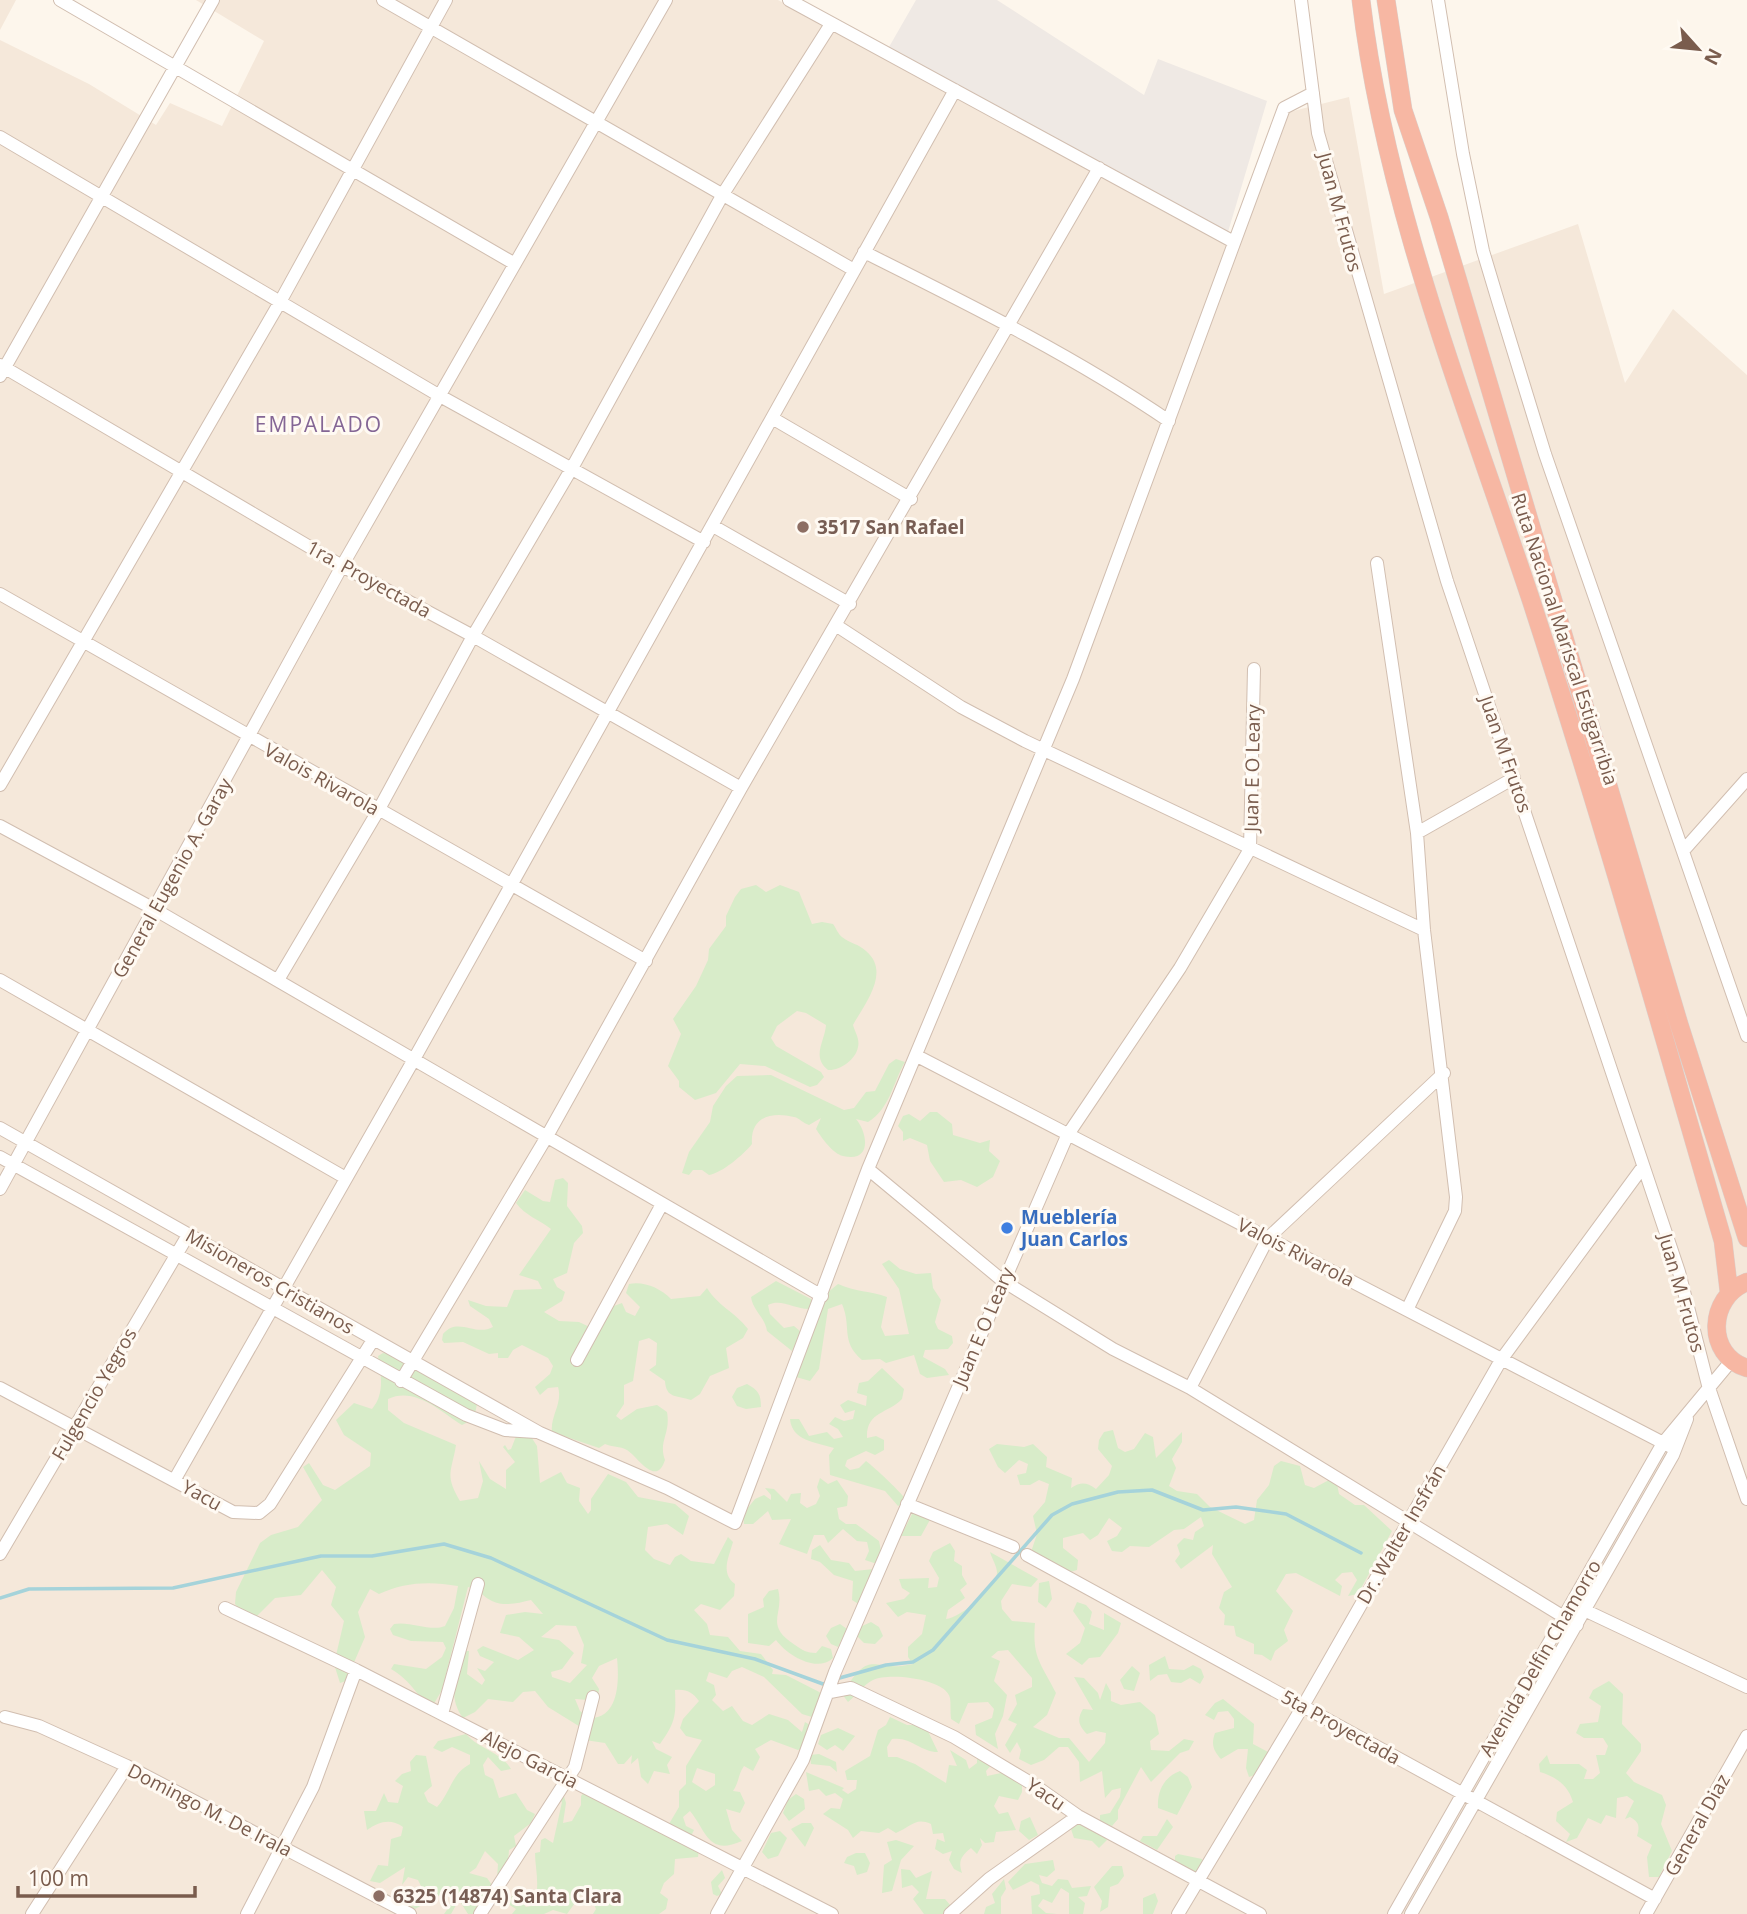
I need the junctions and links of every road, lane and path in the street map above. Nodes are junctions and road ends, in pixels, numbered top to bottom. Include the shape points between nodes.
1 (60, 0) edge
2 (213, 0) edge
3 (383, 0) edge
4 (446, 0) edge
5 (666, 0) edge
6 (789, 0) edge
7 (1301, 0) edge
8 (1361, 0) edge
9 (1386, 0) edge
10 (1437, 0) edge
11 (831, 24) junction
12 (432, 28) junction
13 (175, 65) junction
14 (955, 90) junction
15 (1313, 93) junction
16 (596, 122) junction
17 (0, 136) edge
18 (1099, 168) junction
19 (355, 169) junction
20 (723, 194) junction
21 (103, 198) junction
22 (1233, 241) junction
23 (864, 252) junction
24 (515, 264) junction
25 (854, 270) junction
26 (280, 302) junction
27 (1009, 325) junction
28 (2, 370) edge
29 (440, 396) junction
30 (772, 418) junction
31 (1168, 421) junction
32 (572, 468) junction
33 (183, 471) junction
34 (911, 499) junction
35 (713, 526) junction
36 (704, 542) junction
37 (1377, 563) dead end
38 (342, 566) junction
39 (0, 594) edge
40 (850, 604) junction
41 (837, 626) junction
42 (473, 636) junction
43 (84, 642) junction
44 (1254, 669) dead end
45 (607, 711) junction
46 (248, 737) junction
47 (1044, 748) junction
48 (1514, 778) junction
49 (1747, 779) edge
50 (0, 785) edge
51 (741, 788) junction
52 (378, 810) junction
53 (0, 826) edge
54 (1417, 833) junction
55 (1250, 849) junction
56 (1683, 851) junction
57 (511, 887) junction
58 (154, 909) junction
59 (1424, 930) junction
60 (646, 961) junction
61 (0, 980) edge
62 (278, 980) junction
63 (1747, 996) edge
64 (1737, 1005) junction
65 (89, 1031) junction
66 (1747, 1036) edge
67 (917, 1056) junction
68 (413, 1061) junction
69 (1444, 1073) junction
70 (0, 1128) edge
71 (1067, 1136) junction
72 (546, 1138) junction
73 (27, 1143) junction
74 (0, 1157) edge
75 (13, 1165) junction
76 (1642, 1168) junction
77 (868, 1169) junction
78 (344, 1177) junction
79 (0, 1189) edge
80 (662, 1204) junction
81 (188, 1235) junction
82 (1268, 1238) junction
83 (1747, 1238) edge
84 (176, 1255) junction
85 (1003, 1281) junction
86 (1747, 1282) edge
87 (282, 1288) junction
88 (1729, 1292) junction
89 (822, 1296) junction
90 (273, 1309) junction
91 (1407, 1310) junction
92 (373, 1340) junction
93 (361, 1358) junction
94 (577, 1360) dead end
95 (1501, 1360) junction
96 (414, 1363) junction
97 (1742, 1367) edge
98 (401, 1381) junction
99 (1708, 1385) junction
100 (0, 1388) edge
101 (1190, 1388) junction
102 (74, 1428) junction
103 (540, 1433) junction
104 (1669, 1446) junction
105 (175, 1479) junction
106 (1747, 1499) edge
107 (907, 1504) junction
108 (1408, 1522) junction
109 (1013, 1547) dead end
110 (0, 1554) edge
111 (1027, 1555) dead end
112 (478, 1584) dead end
113 (1571, 1604) junction
114 (225, 1608) dead end
115 (1585, 1610) junction
116 (1563, 1618) junction
117 (1577, 1625) junction
118 (356, 1670) junction
119 (1747, 1687) edge
120 (830, 1689) junction
121 (593, 1697) dead end
122 (1303, 1706) junction
123 (442, 1714) junction
124 (5, 1717) dead end
125 (1747, 1736) edge
126 (127, 1766) junction
127 (566, 1778) junction
128 (1462, 1795) junction
129 (1475, 1802) junction
130 (1078, 1816) junction
131 (283, 1848) junction
132 (744, 1868) junction
133 (1198, 1881) junction
134 (1655, 1899) junction
135 (32, 1914) edge
136 (247, 1914) edge
137 (410, 1914) edge
138 (480, 1914) edge
139 (717, 1914) edge
140 (832, 1914) edge
141 (950, 1914) edge
142 (1178, 1914) edge
143 (1260, 1914) edge
144 (1394, 1914) edge
145 (1411, 1914) edge
146 (1646, 1914) edge

1 - 13 street
2 - 13 street
3 - 12 street
4 - 12 street
5 - 16 street, General Eugenio A. Garay
6 - 11 street
7 - 15 street, Juan M Frutos
8 - 88 highway, Ruta Nacional Mariscal Estigarribia via 1381,125 1437,317 1592,786 1723,1241
9 - 83 highway, Ruta Nacional Mariscal Estigarribia via 1403,110
10 - 56 street via 1483,251 1545,454
11 - 14 street
11 - 20 street
12 - 16 street
12 - 19 street
13 - 19 street
13 - 21 street
14 - 18 street
14 - 23 street
15 - 22 street via 1284,108
15 - 48 street, Juan M Frutos via 1318,133 1350,252 1447,581
16 - 20 street
16 - 24 street, General Eugenio A. Garay
17 - 21 street
18 - 22 street
18 - 27 street
19 - 24 street
19 - 26 street
20 - 25 street
20 - 32 street
21 - 26 street
21 - 28 street
22 - 31 street
23 - 25 street
23 - 27 street
24 - 29 street, General Eugenio A. Garay
25 - 30 street
26 - 29 street
26 - 33 street
27 - 31 street via 1117,385
27 - 34 street
28 - 33 street, 1ra. Proyectada
29 - 32 street
29 - 38 street, General Eugenio A. Garay
30 - 34 street
30 - 35 street
31 - 47 street
32 - 36 street
32 - 42 street
33 - 38 street, 1ra. Proyectada
33 - 43 street
34 - 40 street
35 - 36 street
35 - 40 street
36 - 45 street
37 - 54 street
38 - 42 street, 1ra. Proyectada
38 - 46 street, General Eugenio A. Garay
39 - 43 street, Valois Rivarola
40 - 41 street
41 - 47 street via 961,707
41 - 51 street
42 - 45 street, 1ra. Proyectada
42 - 52 street
43 - 46 street, Valois Rivarola
43 - 50 street
44 - 55 street, Juan E O Leary
45 - 51 street, 1ra. Proyectada
45 - 57 street
46 - 52 street, Valois Rivarola
46 - 58 street, General Eugenio A. Garay
47 - 55 street
47 - 67 street
48 - 54 street
48 - 76 street, Juan M Frutos
49 - 56 street
51 - 60 street
52 - 57 street, Valois Rivarola
52 - 62 street
53 - 58 street
54 - 59 street
55 - 59 street
55 - 71 street, Juan E O Leary via 1180,968
56 - 64 street
57 - 60 street, Valois Rivarola
57 - 68 street
58 - 62 street
58 - 65 street, General Eugenio A. Garay
59 - 69 street
60 - 72 street
61 - 65 street
62 - 68 street
63 - 64 street
64 - 66 street
65 - 73 street, General Eugenio A. Garay
65 - 78 street
67 - 71 street, Valois Rivarola
67 - 77 street
68 - 72 street
68 - 78 street
69 - 82 street
69 - 91 street via 1456,1204
70 - 73 street, Misioneros Cristianos
71 - 82 street, Valois Rivarola
71 - 85 street, Juan E O Leary
72 - 80 street
72 - 96 street
73 - 75 street, General Eugenio A. Garay
73 - 81 street, Misioneros Cristianos
74 - 75 street, Misioneros Cristianos
75 - 79 street, General Eugenio A. Garay
75 - 84 street, Misioneros Cristianos
76 - 95 street, Dr. Walter Insfrán
76 - 99 street, Juan M Frutos via 1679,1272
77 - 85 street
77 - 89 street
78 - 87 street
80 - 89 street
80 - 94 street
81 - 84 street, Fulgencio Yegros
81 - 87 street, Misioneros Cristianos
82 - 91 street, Valois Rivarola
82 - 101 street
84 - 90 street, Misioneros Cristianos
84 - 102 street, Fulgencio Yegros
85 - 101 street via 1113,1349
85 - 107 street, Juan E O Leary
86 - 88 highway
87 - 90 street
87 - 92 street, Misioneros Cristianos
88 - 97 highway via 1718,1308 1715,1327 1720,1345
89 - 103 street, Misioneros Cristianos via 734,1523 667,1488
90 - 93 street, Misioneros Cristianos
90 - 105 street
91 - 95 street, Valois Rivarola
92 - 93 street, Yacu
92 - 96 street, Misioneros Cristianos
93 - 98 street, Misioneros Cristianos
93 - 105 street, Yacu via 260,1513 233,1512
95 - 104 street, Valois Rivarola
95 - 108 street, Dr. Walter Insfrán
96 - 98 street
96 - 103 street, Misioneros Cristianos
97 - 99 street, Avenida Delfin Chamorro
98 - 103 street, Misioneros Cristianos via 505,1430
99 - 104 street, Avenida Delfin Chamorro
99 - 106 street, Juan M Frutos
100 - 102 street, Yacu
101 - 108 street
102 - 105 street, Yacu
102 - 110 street, Fulgencio Yegros
104 - 113 street, Avenida Delfin Chamorro
104 - 115 street, Avenida Delfin Chamorro
107 - 109 street
107 - 120 street, Juan E O Leary
108 - 116 street
108 - 122 street, Dr. Walter Insfrán
111 - 122 street, 5ta Proyectada
112 - 123 street
113 - 115 street
113 - 116 street, Avenida Delfin Chamorro
114 - 118 street, Alejo Garcia
115 - 117 street, Avenida Delfin Chamorro
115 - 119 street
116 - 117 street
116 - 128 street, Avenida Delfin Chamorro
117 - 129 street, Avenida Delfin Chamorro
118 - 123 street, Alejo Garcia
118 - 131 street via 313,1787
120 - 130 street, Yacu via 851,1688 954,1737
120 - 132 street, Juan E O Leary via 803,1760
121 - 127 street via 575,1767
122 - 128 street, 5ta Proyectada
122 - 133 street, Dr. Walter Insfrán
123 - 127 street, Alejo Garcia
124 - 126 street, Domingo M. De Irala via 39,1726
125 - 134 street, General Diaz
126 - 131 street, Domingo M. De Irala
126 - 135 street
127 - 132 street, Alejo Garcia
127 - 138 street
128 - 129 street, 5ta Proyectada
128 - 144 street, Avenida Delfin Chamorro
129 - 134 street, 5ta Proyectada
129 - 145 street, Avenida Delfin Chamorro
130 - 133 street, Yacu
130 - 141 street via 989,1879
131 - 136 street
131 - 137 street, Domingo M. De Irala
132 - 139 street, Juan E O Leary
132 - 140 street, Alejo Garcia
133 - 142 street, Dr. Walter Insfrán
133 - 143 street, Yacu
134 - 146 street, General Diaz

